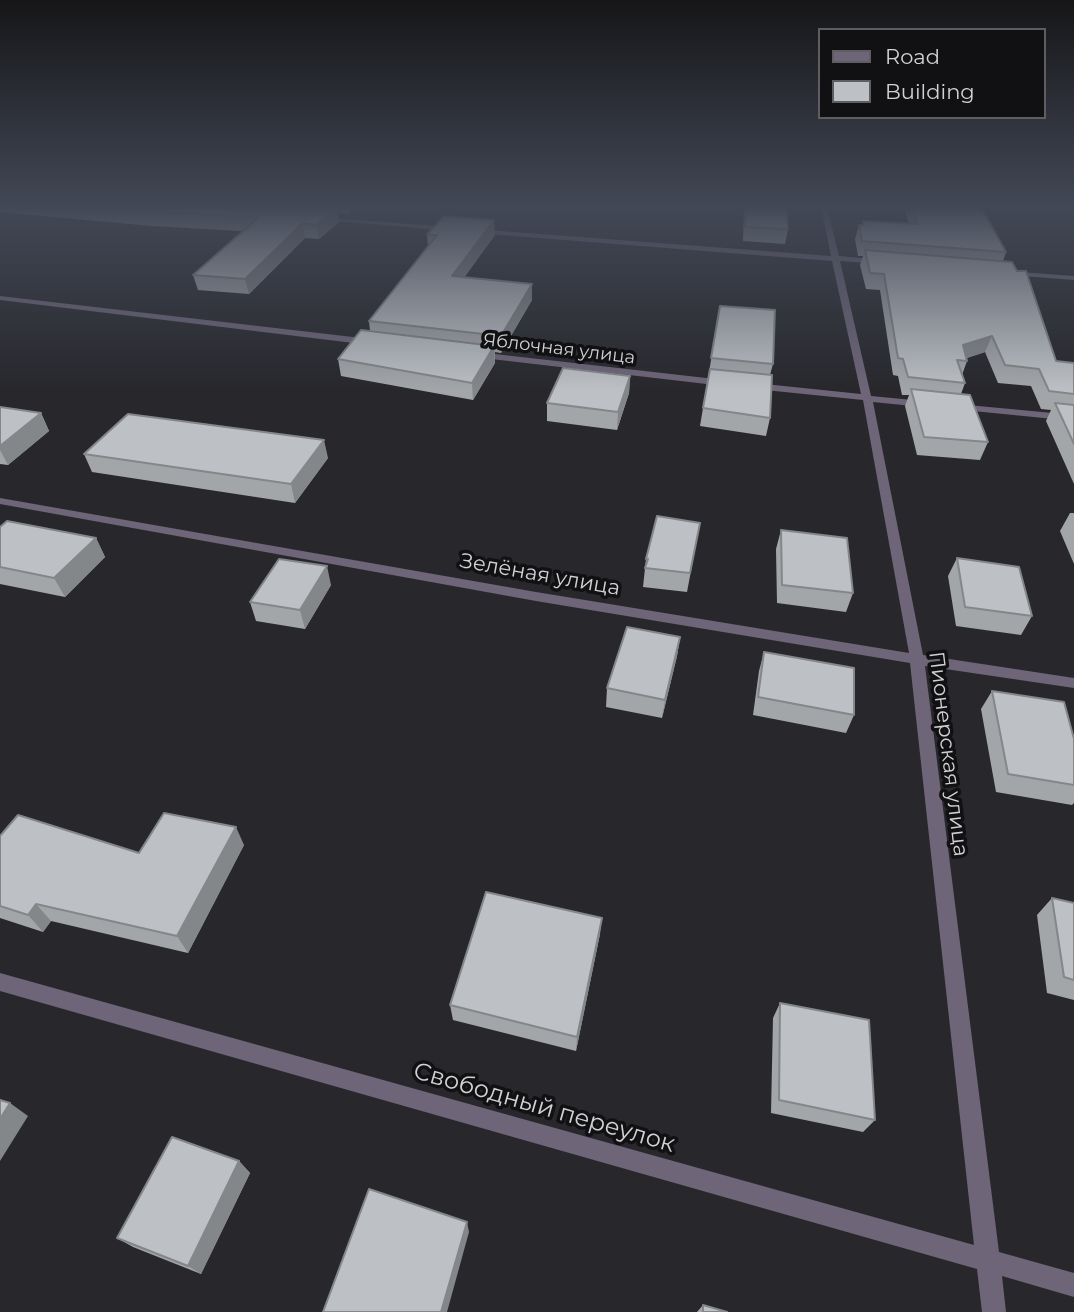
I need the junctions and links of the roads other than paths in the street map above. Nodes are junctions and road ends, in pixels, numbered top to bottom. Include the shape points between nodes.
1 (837, 268) edge
2 (995, 272) edge
3 (1074, 278) edge
4 (0, 298) edge
5 (385, 344) edge
6 (469, 354) edge
7 (730, 384) edge
8 (744, 385) edge
9 (866, 398) junction
10 (936, 405) edge
11 (950, 406) edge
12 (1074, 418) edge
13 (0, 501) edge
14 (917, 660) junction
15 (1074, 683) edge
16 (0, 982) edge
17 (988, 1260) junction
18 (1074, 1284) edge
19 (994, 1312) edge

1 - 9 street, Пионерская улица
2 - 3 street
4 - 5 street
6 - 7 street, Яблочная улица
8 - 9 street
9 - 10 street
9 - 14 street, Пионерская улица
11 - 12 street
13 - 14 street, Зелёная улица
14 - 15 street, Зелёная улица
14 - 17 street, Пионерская улица
16 - 17 street, Свободный переулок
17 - 18 street, Свободный переулок
17 - 19 street, Пионерская улица

